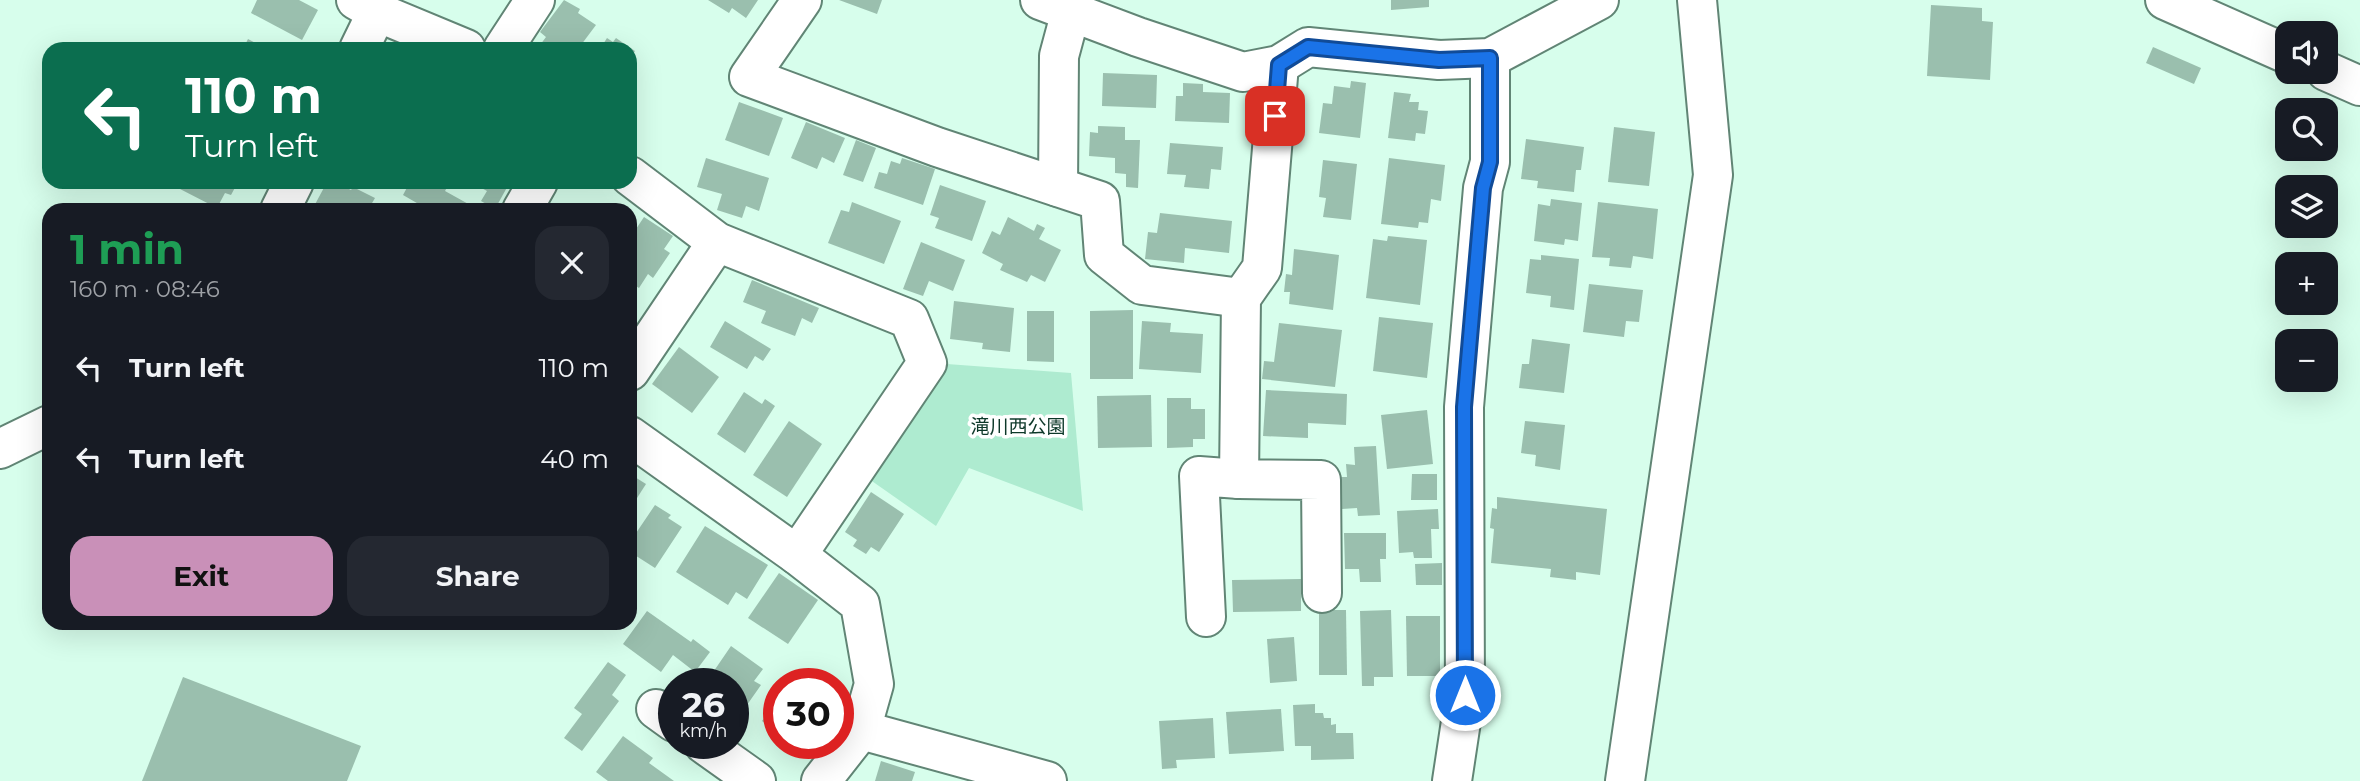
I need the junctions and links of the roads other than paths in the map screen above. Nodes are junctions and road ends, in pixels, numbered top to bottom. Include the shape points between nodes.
1 (536, 0) edge
2 (802, 0) edge
3 (1599, 0) edge
4 (1697, 0) edge
5 (2165, 0) edge
6 (1062, 4) edge
7 (366, 6) edge
8 (360, 42) edge
9 (450, 42) edge
10 (508, 42) edge
11 (2275, 49) edge
12 (1490, 58) junction
13 (1279, 65) junction
14 (2338, 76) edge
15 (2360, 86) edge
16 (637, 181) edge
17 (1058, 187) junction
18 (717, 242) junction
19 (1241, 298) junction
20 (637, 361) edge
21 (42, 428) edge
22 (637, 441) edge
23 (0, 449) edge
24 (1239, 479) junction
25 (797, 555) junction
26 (1322, 593) dead end
27 (1206, 617) dead end
28 (861, 730) junction
29 (725, 759) edge
30 (756, 781) edge
31 (821, 781) edge
32 (1047, 781) edge
33 (1452, 781) edge
34 (1625, 781) edge

1 - 10 street
2 - 17 street via 749,77
3 - 12 street
4 - 34 street via 1713,175
5 - 11 street
6 - 13 street via 1138,37 1243,72
6 - 17 street
7 - 8 street
7 - 9 street
12 - 13 street via 1439,60 1308,47
12 - 33 street via 1490,162 1483,188 1464,407 1465,695
13 - 19 street via 1262,268
14 - 15 street
16 - 18 street
17 - 19 street via 1100,201 1104,255 1142,285
18 - 20 street
18 - 25 street via 909,319 927,363
19 - 24 street
21 - 23 street
22 - 25 street
24 - 26 street via 1321,480
24 - 27 street via 1199,476
25 - 28 street via 860,604 874,684
28 - 31 street
28 - 32 street
29 - 30 street

